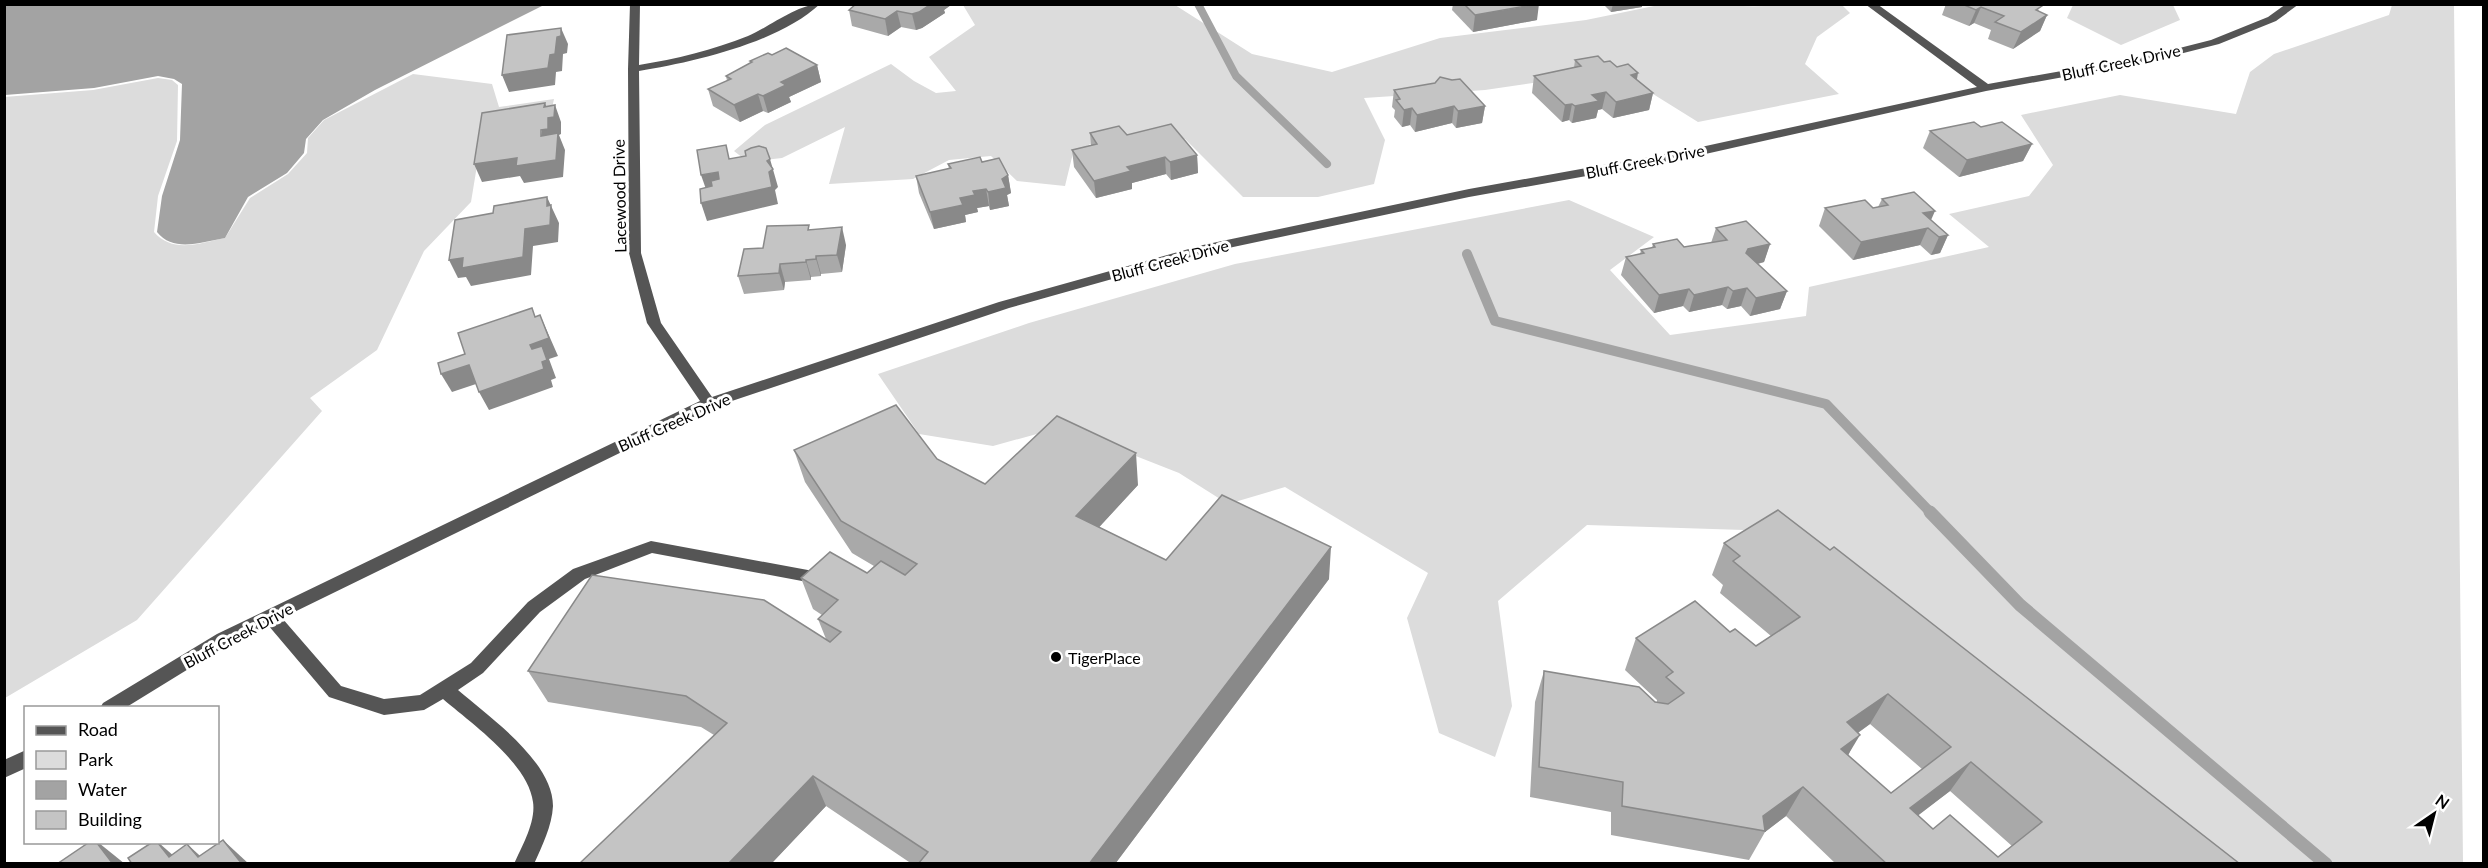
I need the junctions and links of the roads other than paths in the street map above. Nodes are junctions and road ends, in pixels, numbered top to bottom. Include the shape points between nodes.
1 (635, 4) edge
2 (815, 4) edge
3 (1870, 4) edge
4 (2294, 4) edge
5 (633, 69) junction
6 (1986, 88) junction
7 (709, 403) junction
8 (818, 578) edge
9 (270, 616) junction
10 (444, 689) junction
11 (112, 706) edge
12 (24, 759) edge
13 (4, 770) edge
14 (524, 864) edge

1 - 5 street, Lacewood Drive
2 - 5 street via 771,31 729,47 686,61
3 - 6 street
4 - 6 street, Bluff Creek Drive via 2272,19 2215,42 2152,58
5 - 7 street, Lacewood Drive via 635,253 654,323
6 - 7 street, Bluff Creek Drive via 1692,153 1203,249 1004,305
7 - 9 street, Bluff Creek Drive
8 - 10 street via 651,547 579,574 534,607 477,668
9 - 10 street via 335,692 384,707 424,702
9 - 11 street, Bluff Creek Drive via 222,639
10 - 14 street via 507,745 537,780 544,803
12 - 13 street

